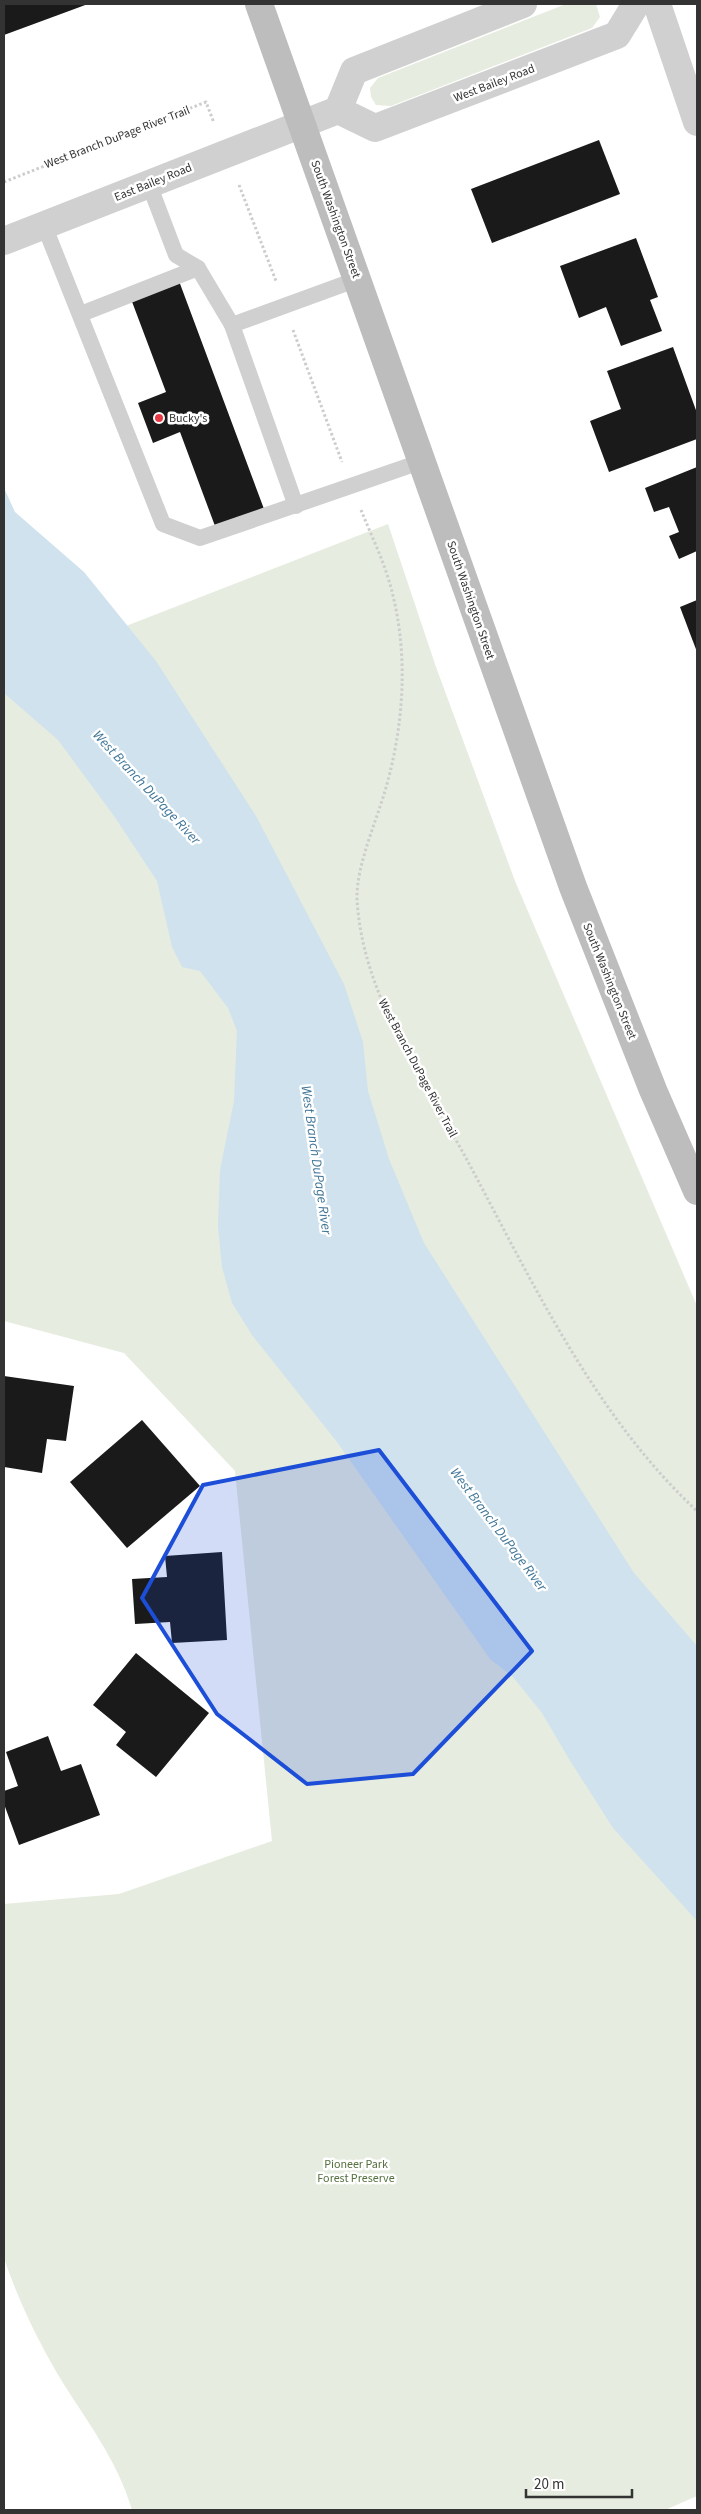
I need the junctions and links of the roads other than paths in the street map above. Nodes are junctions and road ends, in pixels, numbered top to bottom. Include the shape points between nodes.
1 (259, 4) edge
2 (523, 4) edge
3 (636, 4) edge
4 (657, 4) edge
5 (338, 110) junction
6 (697, 122) edge
7 (302, 124) junction
8 (149, 184) junction
9 (44, 226) junction
10 (4, 241) edge
11 (198, 268) junction
12 (358, 279) junction
13 (81, 314) junction
14 (232, 325) junction
15 (423, 460) junction
16 (296, 506) junction
17 (697, 1192) edge

1 - 7 main road, South Washington Street
2 - 5 street via 354,70
3 - 5 street, West Bailey Road via 617,35 384,126 375,128
4 - 6 street
5 - 7 street
7 - 8 street, East Bailey Road
7 - 12 main road, South Washington Street
8 - 9 street, East Bailey Road
8 - 11 lane via 176,255
9 - 10 street, East Bailey Road
9 - 13 lane
11 - 13 lane
11 - 14 lane
12 - 14 lane
12 - 15 main road, South Washington Street
13 - 16 lane via 163,524 200,538
14 - 16 lane
15 - 16 lane
15 - 17 main road, South Washington Street via 573,887

